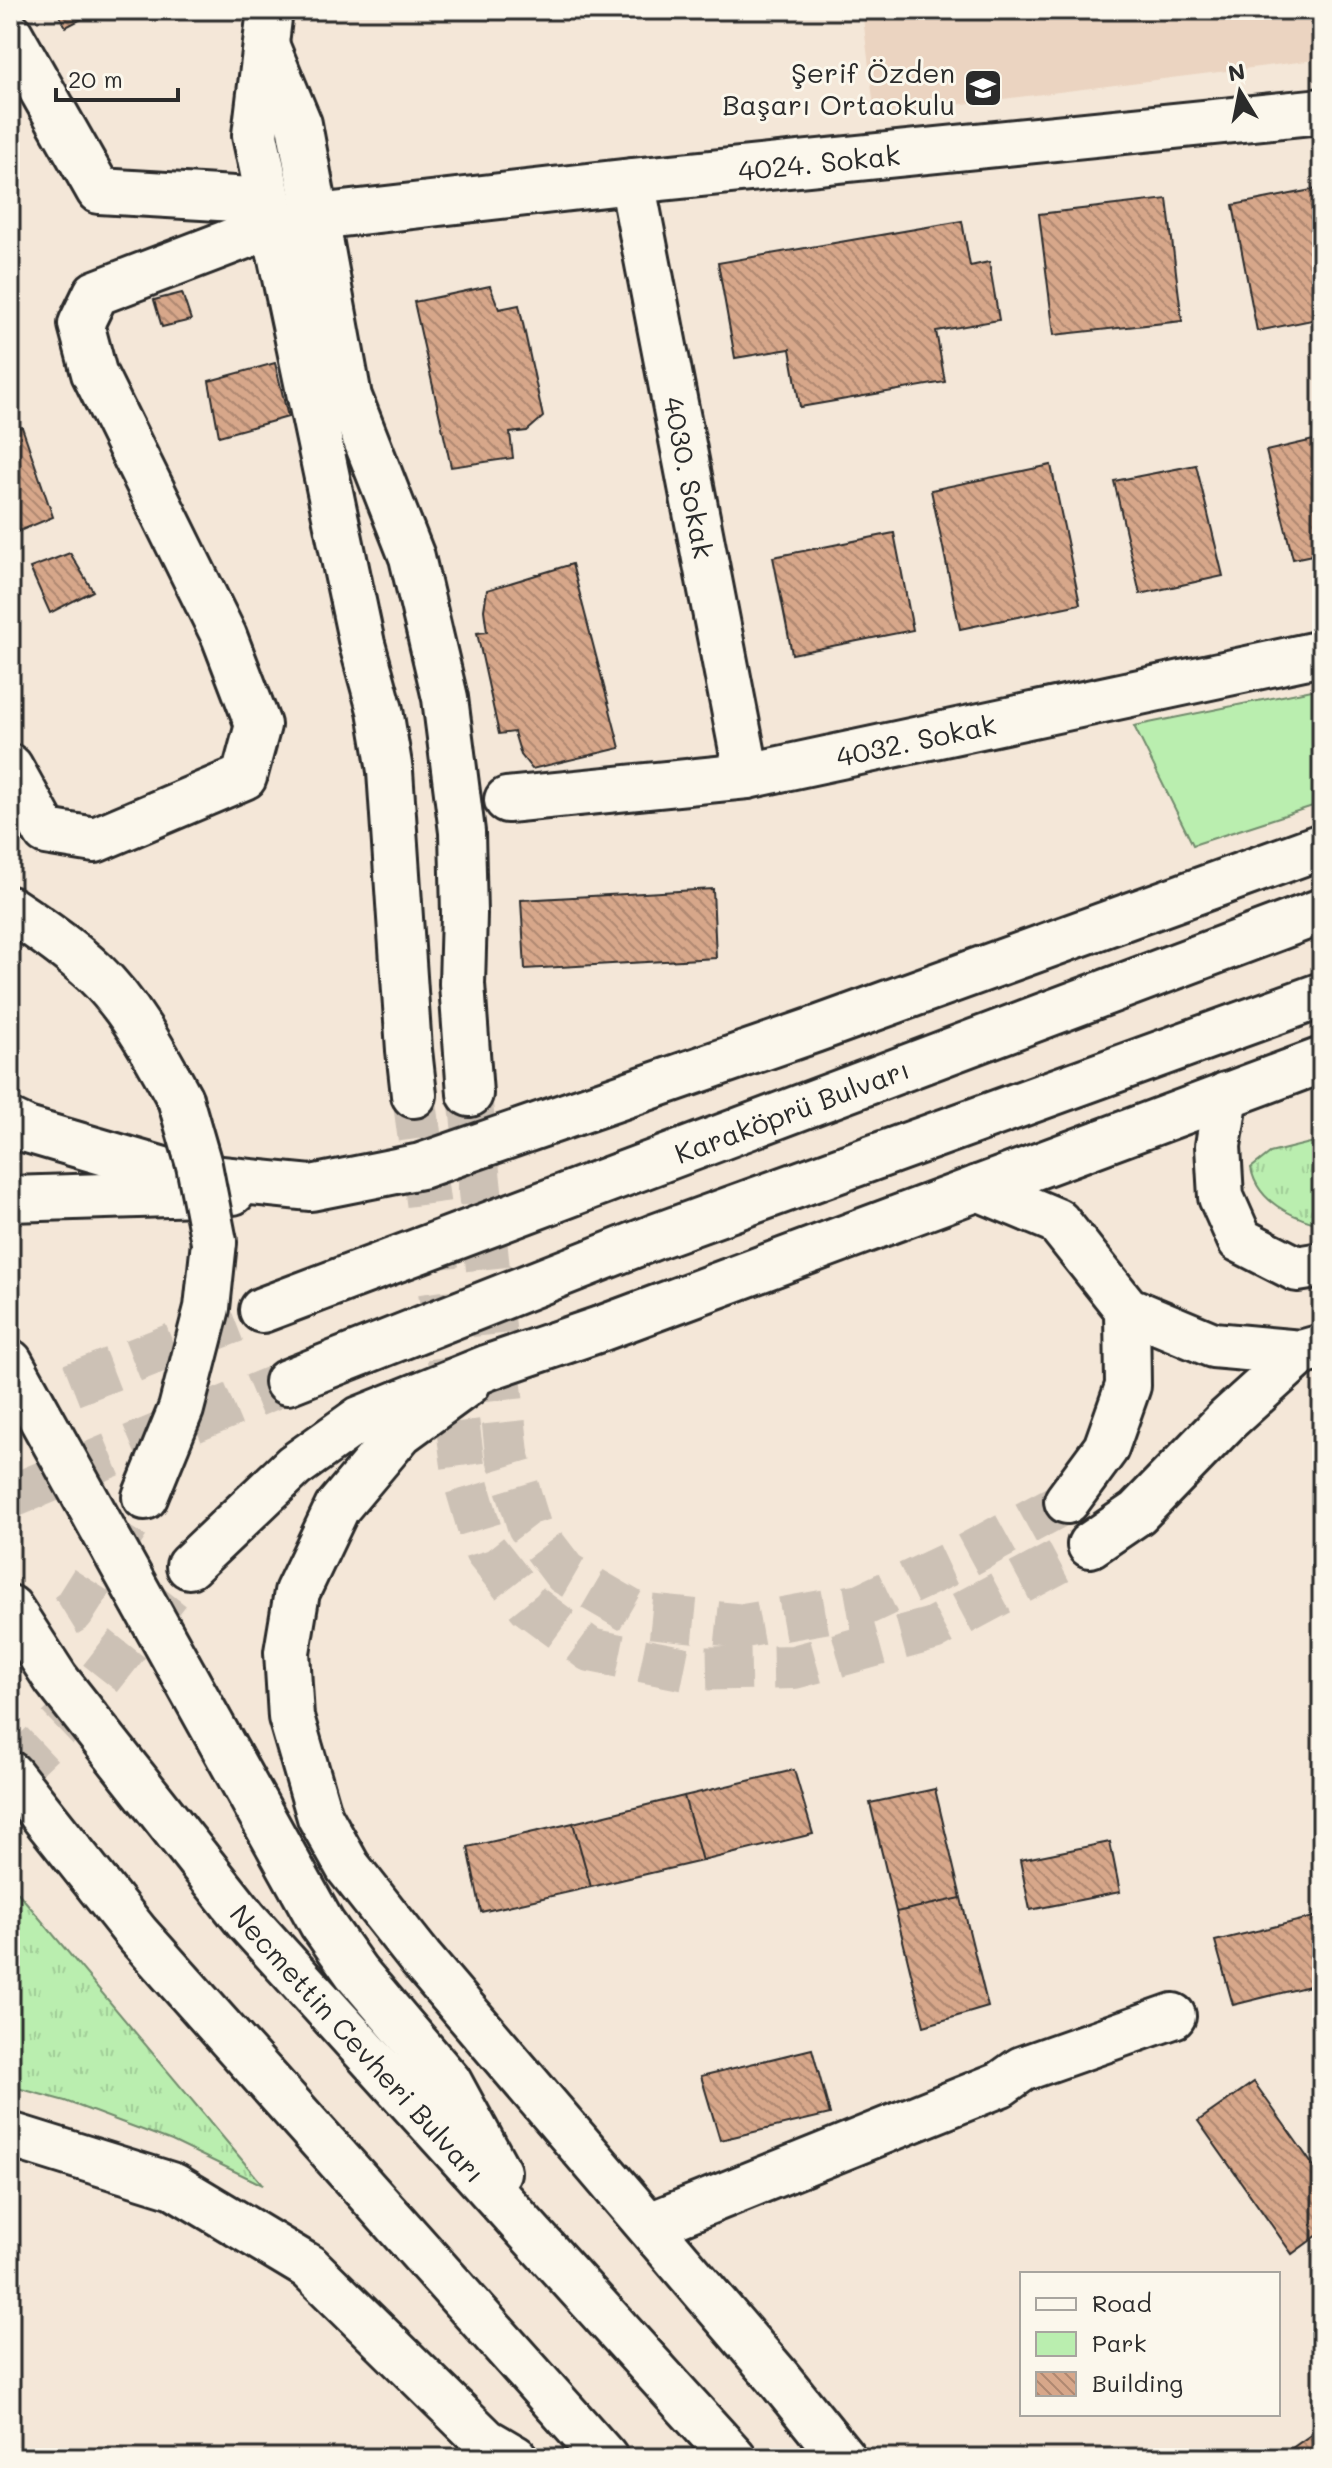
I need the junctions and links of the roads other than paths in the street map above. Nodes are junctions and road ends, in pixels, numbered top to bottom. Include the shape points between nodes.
1 (268, 28) edge
2 (10, 34) edge
3 (1322, 111) edge
4 (632, 181) junction
5 (271, 213) junction
6 (316, 217) junction
7 (1322, 653) edge
8 (10, 767) edge
9 (747, 776) junction
10 (507, 800) dead end
11 (1322, 846) edge
12 (10, 909) edge
13 (1322, 911) edge
14 (1322, 995) edge
15 (1322, 1060) edge
16 (470, 1094) tunnel mouth
17 (414, 1095) tunnel mouth
18 (1226, 1095) junction
19 (10, 1122) edge
20 (311, 1188) junction
21 (978, 1188) junction
22 (10, 1199) edge
23 (1322, 1265) edge
24 (1127, 1309) junction
25 (262, 1310) tunnel mouth
26 (1312, 1350) edge
27 (10, 1362) edge
28 (489, 1367) junction
29 (287, 1382) tunnel mouth
30 (145, 1497) tunnel mouth
31 (1067, 1501) tunnel mouth
32 (1090, 1545) tunnel mouth
33 (189, 1566) tunnel mouth
34 (10, 1608) edge
35 (10, 1774) edge
36 (1173, 2016) dead end
37 (10, 2135) edge
38 (529, 2230) junction
39 (658, 2237) junction
40 (515, 2458) edge
41 (605, 2458) edge
42 (734, 2458) edge
43 (843, 2458) edge

1 - 5 main road via 255,135
1 - 6 main road via 299,124
2 - 5 main road via 99,191
3 - 4 main road, 4024. Sokak
4 - 6 main road, 4024. Sokak
4 - 9 main road, 4030. Sokak
5 - 8 main road via 96,293 81,324 94,373 224,636 258,725 244,777 95,840 46,832
5 - 17 main road via 390,771
6 - 16 main road via 349,397 412,557 445,698 462,832 462,984
7 - 9 main road, 4032. Sokak
9 - 10 main road, 4032. Sokak
11 - 20 main road via 519,1134 421,1166
12 - 30 main road, bridge via 96,974 130,1015 180,1099 199,1165 214,1242 207,1308 181,1409
13 - 25 main road, Karaköprü Bulvarı
14 - 29 main road via 657,1236
15 - 18 main road
18 - 21 main road
18 - 23 main road via 1218,1146 1221,1197 1240,1240 1297,1269
19 - 20 main road via 181,1175
20 - 22 main road
21 - 24 main road via 1057,1221
21 - 28 main road
24 - 26 main road via 1213,1345
24 - 31 main road via 1128,1386 1106,1448
26 - 32 main road via 1227,1420 1137,1513
27 - 38 main road via 322,1924 449,2082
28 - 33 main road via 360,1419 294,1466
28 - 39 main road via 401,1432 337,1508 297,1592 287,1652 291,1717 320,1817 348,1867
34 - 38 main road, Necmettin Cevheri Bulvarı via 56,1679 246,1920
35 - 41 main road via 137,1934
36 - 39 main road via 1022,2069 1001,2084 660,2221
37 - 40 main road via 174,2186 309,2267 486,2441
38 - 42 main road, Necmettin Cevheri Bulvarı
39 - 43 main road

